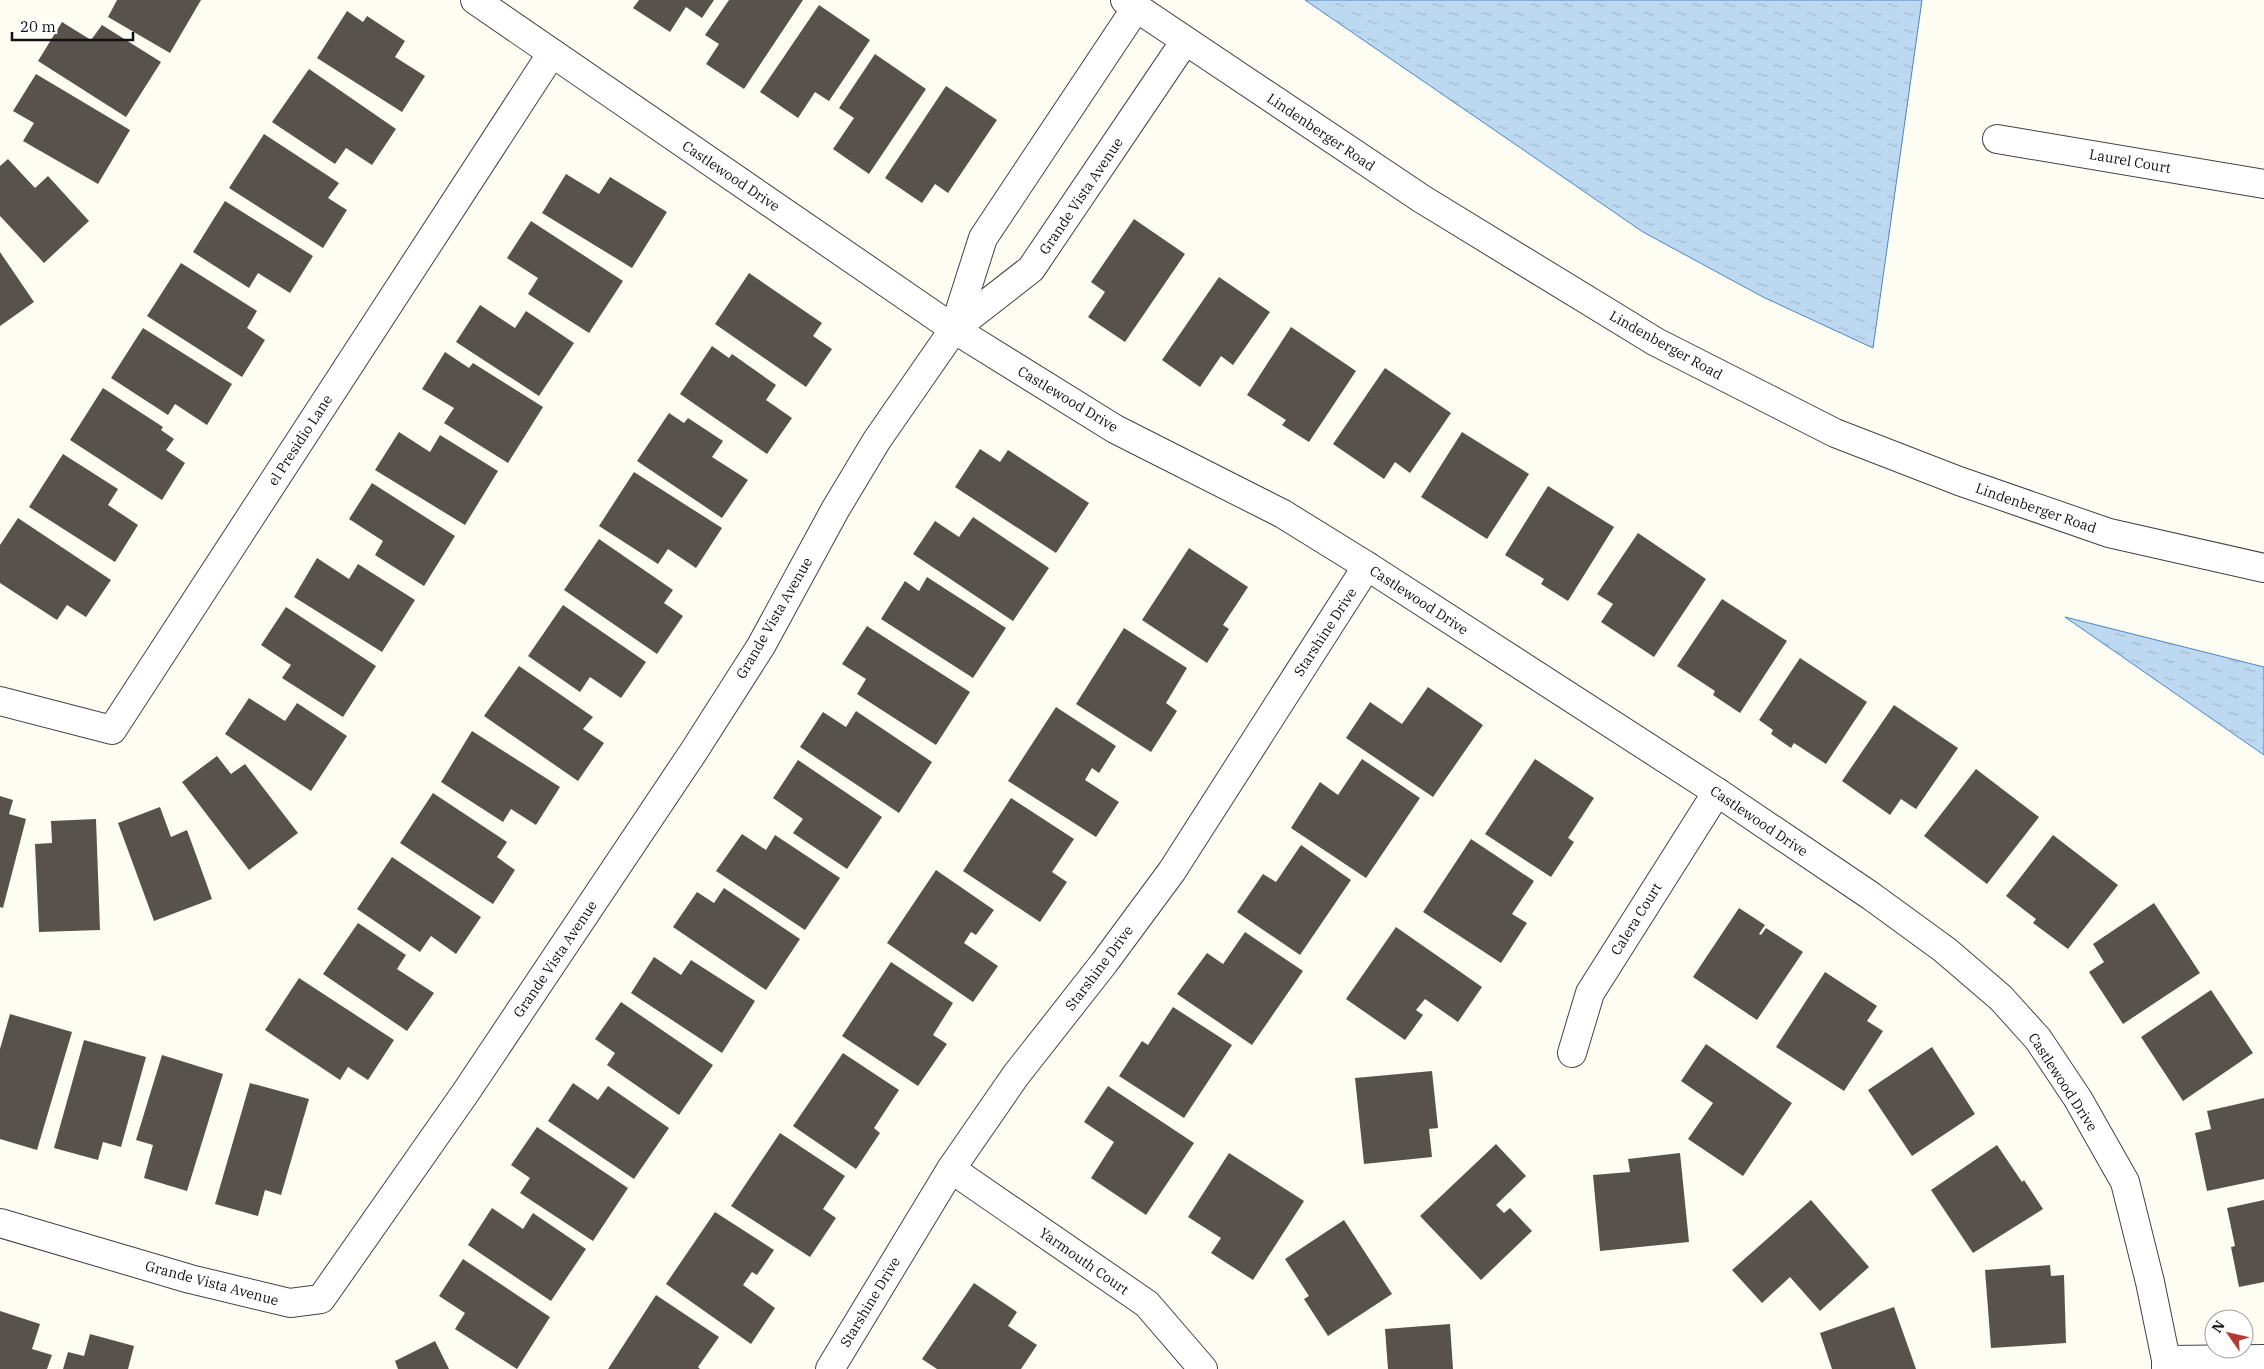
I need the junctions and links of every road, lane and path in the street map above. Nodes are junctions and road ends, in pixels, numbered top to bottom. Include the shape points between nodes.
1 (475, 0) edge
2 (1131, 4) edge
3 (1185, 41) junction
4 (552, 53) junction
5 (1997, 139) dead end
6 (2264, 184) edge
7 (954, 329) junction
8 (1367, 566) junction
9 (2264, 568) edge
10 (0, 701) edge
11 (1717, 792) junction
12 (1572, 1053) dead end
13 (951, 1169) junction
14 (0, 1223) edge
15 (2264, 1359) edge
16 (2166, 1365) edge
17 (830, 1369) edge
18 (1203, 1369) edge

1 - 4 street, Castlewood Drive
2 - 3 street, Lindenberger Road
2 - 7 street, Grande Vista Avenue via 983,238
3 - 7 street, Grande Vista Avenue via 1032,269
3 - 9 street, Lindenberger Road via 1422,200 1639,332 1835,434 2109,533
4 - 7 street, Castlewood Drive
4 - 10 street, el Presidio Lane via 112,730
5 - 6 street, Laurel Court
7 - 8 street, Castlewood Drive via 1115,429 1283,514
7 - 14 street, Grande Vista Avenue via 876,440 761,646 694,751 466,1092 321,1299 290,1303 190,1279
8 - 11 street, Castlewood Drive
8 - 13 street, Starshine Drive via 1172,871 1016,1076
11 - 12 street, Calera Court via 1590,993
11 - 16 street, Castlewood Drive via 1945,950 2001,998 2038,1039 2078,1099 2125,1182 2150,1282
13 - 17 street, Starshine Drive
13 - 18 street, Yarmouth Court via 1147,1304
15 - 16 street

